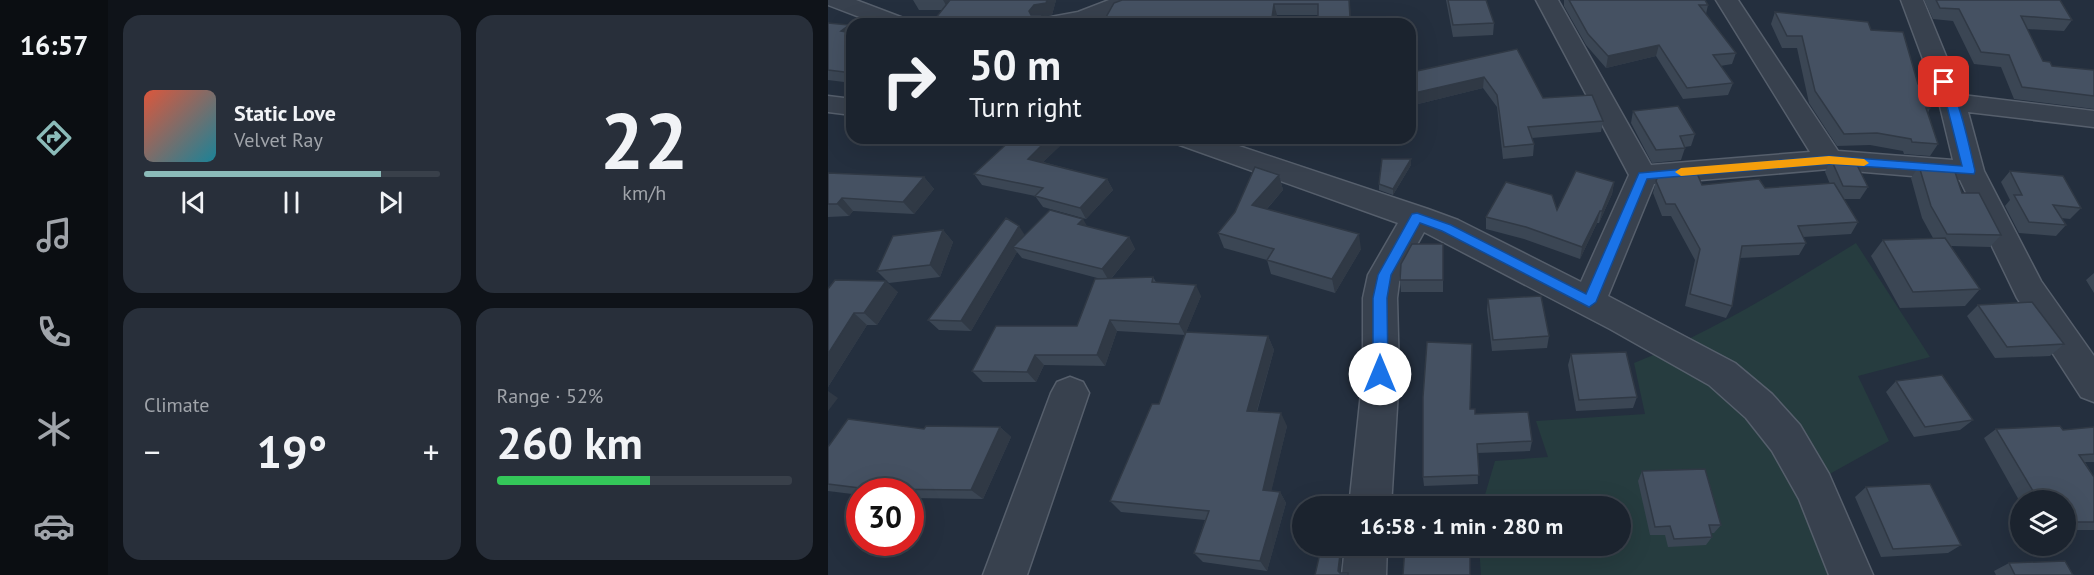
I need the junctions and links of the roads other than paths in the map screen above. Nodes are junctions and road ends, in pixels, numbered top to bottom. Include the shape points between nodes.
1 (1129, 0) edge
2 (1547, 0) edge
3 (1727, 0) edge
4 (1912, 0) edge
5 (843, 1) edge
6 (884, 18) edge
7 (1083, 18) edge
8 (1952, 102) junction
9 (828, 104) edge
10 (846, 106) edge
11 (2094, 119) edge
12 (1204, 144) edge
13 (1829, 160) junction
14 (1970, 171) junction
15 (1643, 175) junction
16 (1417, 217) junction
17 (1589, 302) junction
18 (2094, 386) edge
19 (1070, 393) dead end
20 (1371, 496) edge
21 (1365, 556) edge
22 (1005, 575) edge
23 (1364, 575) edge
24 (1851, 575) edge

1 - 7 street
2 - 15 street
3 - 13 street
4 - 8 street
5 - 6 street
8 - 11 street
8 - 14 street
9 - 10 street
12 - 16 street
13 - 14 street
13 - 15 street
14 - 18 street via 2029,290
15 - 17 street
16 - 17 street via 1447,228
16 - 20 street via 1384,275 1380,298 1380,374
17 - 24 street via 1722,374 1759,406 1786,438 1815,488
19 - 22 street
21 - 23 street

